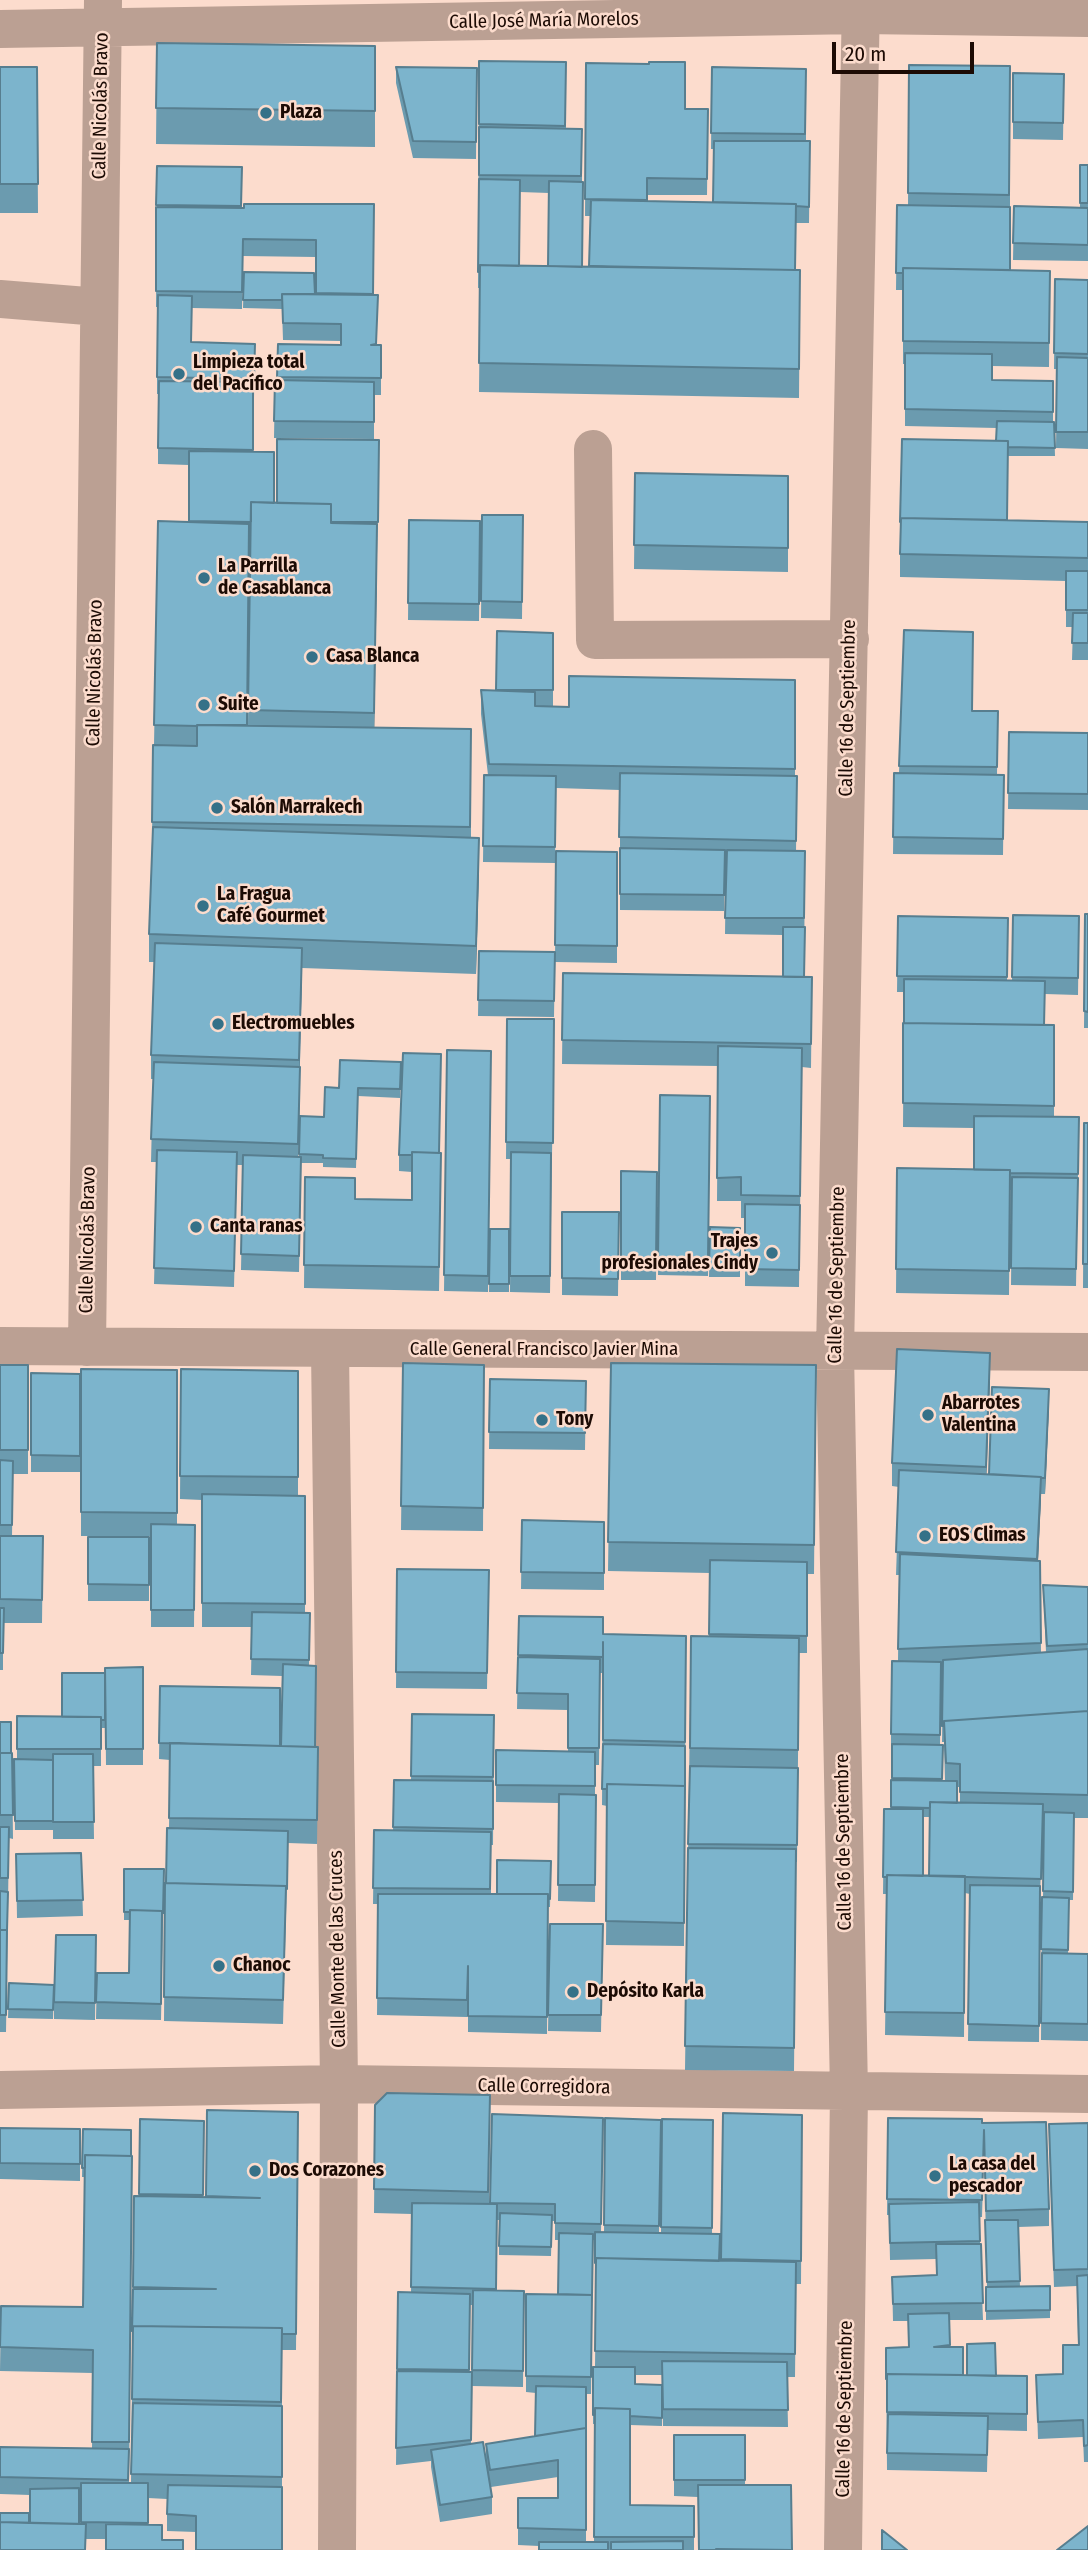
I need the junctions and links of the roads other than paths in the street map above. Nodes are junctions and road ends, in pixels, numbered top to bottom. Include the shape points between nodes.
1 (861, 7) edge
2 (103, 14) edge
3 (1088, 18) edge
4 (0, 29) edge
5 (0, 299) edge
6 (99, 307) junction
7 (593, 449) dead end
8 (850, 639) junction
9 (0, 1346) edge
10 (87, 1347) junction
11 (330, 1349) junction
12 (835, 1352) junction
13 (1088, 1352) edge
14 (339, 2084) junction
15 (0, 2090) edge
16 (849, 2092) junction
17 (1088, 2094) edge
18 (337, 2550) edge
19 (843, 2550) edge

1 - 2 street, Calle José María Morelos
1 - 3 street, Calle José María Morelos
1 - 8 street, Calle 16 de Septiembre
2 - 4 street, Calle José María Morelos
2 - 6 street, Calle Nicolás Bravo
5 - 6 street
6 - 10 street, Calle Nicolás Bravo
7 - 8 street via 595,640
8 - 12 street, Calle 16 de Septiembre
9 - 10 street, Calle General Francisco Javier Mina
10 - 11 street, Calle General Francisco Javier Mina
11 - 12 street, Calle General Francisco Javier Mina
11 - 14 street, Calle Monte de las Cruces
12 - 13 street, Calle General Francisco Javier Mina
12 - 16 street, Calle 16 de Septiembre
14 - 15 street, Calle Corregidora
14 - 16 street, Calle Corregidora
14 - 18 street, Calle Monte de las Cruces
16 - 17 street, Calle Corregidora
16 - 19 street, Calle 16 de Septiembre

